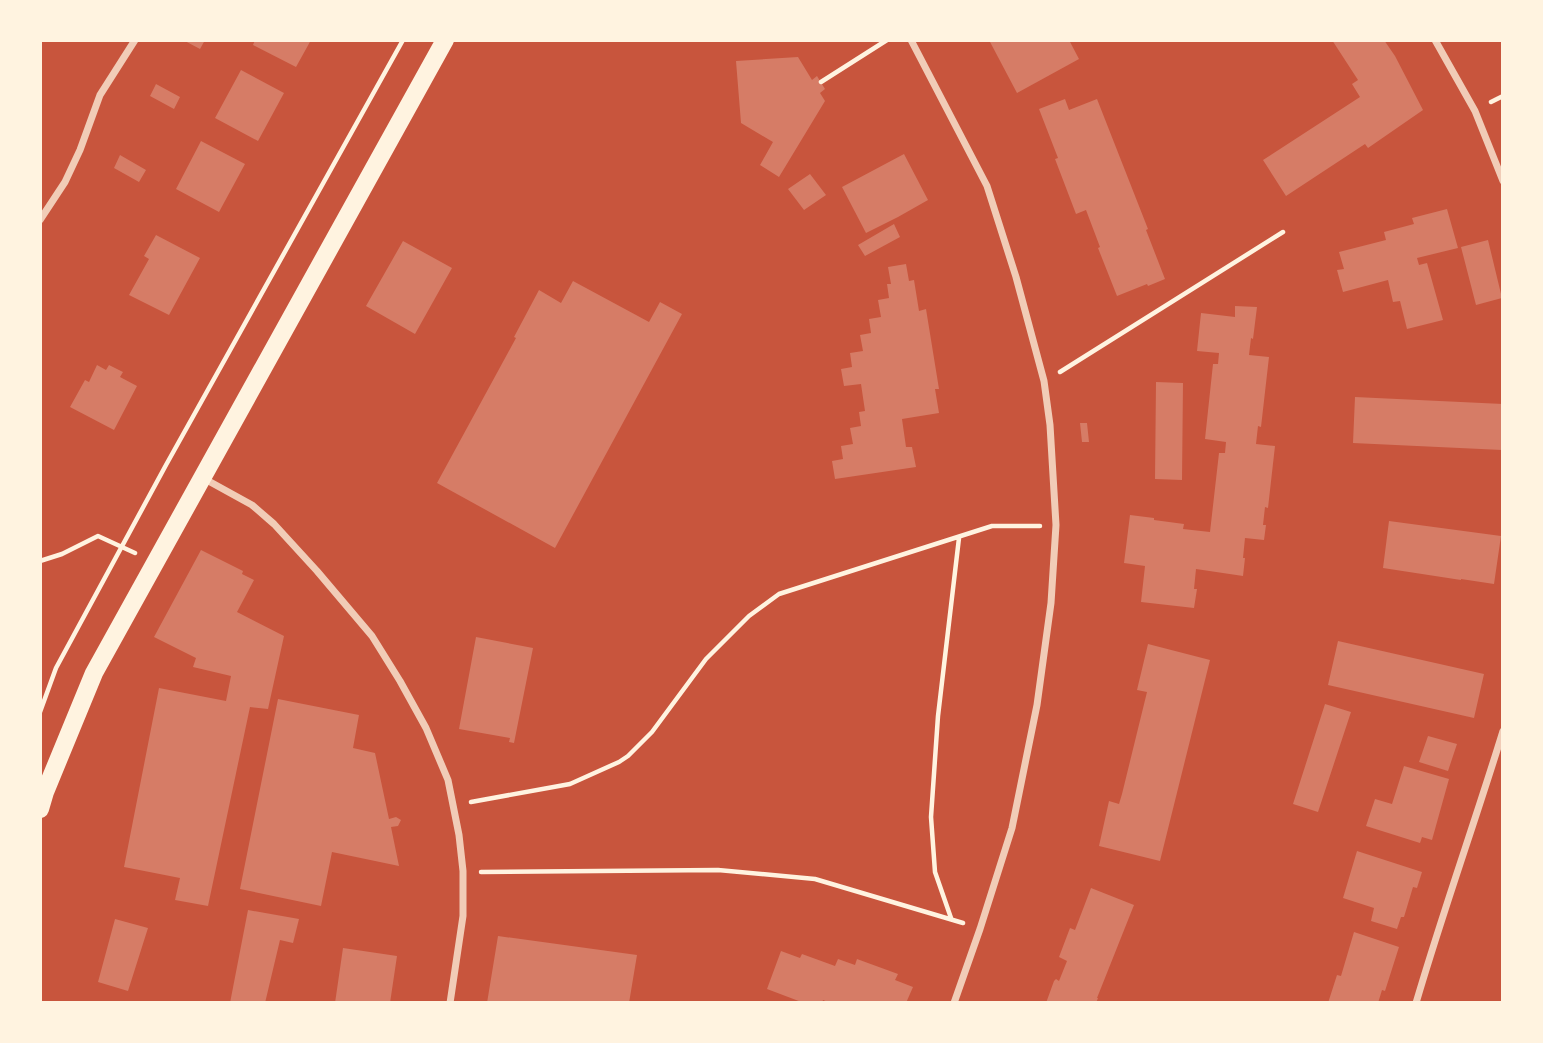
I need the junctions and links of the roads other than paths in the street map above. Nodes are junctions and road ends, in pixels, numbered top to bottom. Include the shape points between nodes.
1 (135, 40) edge
2 (445, 40) edge
3 (911, 40) edge
4 (1435, 40) edge
5 (1503, 181) edge
6 (40, 220) edge
7 (202, 478) junction
8 (1503, 730) edge
9 (40, 809) edge
10 (450, 1003) edge
11 (954, 1003) edge
12 (1416, 1003) edge

1 - 6 street via 100,95 65,182
2 - 7 main road
3 - 11 street via 987,186 1016,277 1044,381 1056,526 1037,705 1012,828
4 - 5 street via 1475,111
7 - 9 main road via 94,673
7 - 10 street via 252,505 317,570 372,636 426,728 448,780 463,871 463,916
8 - 12 street

